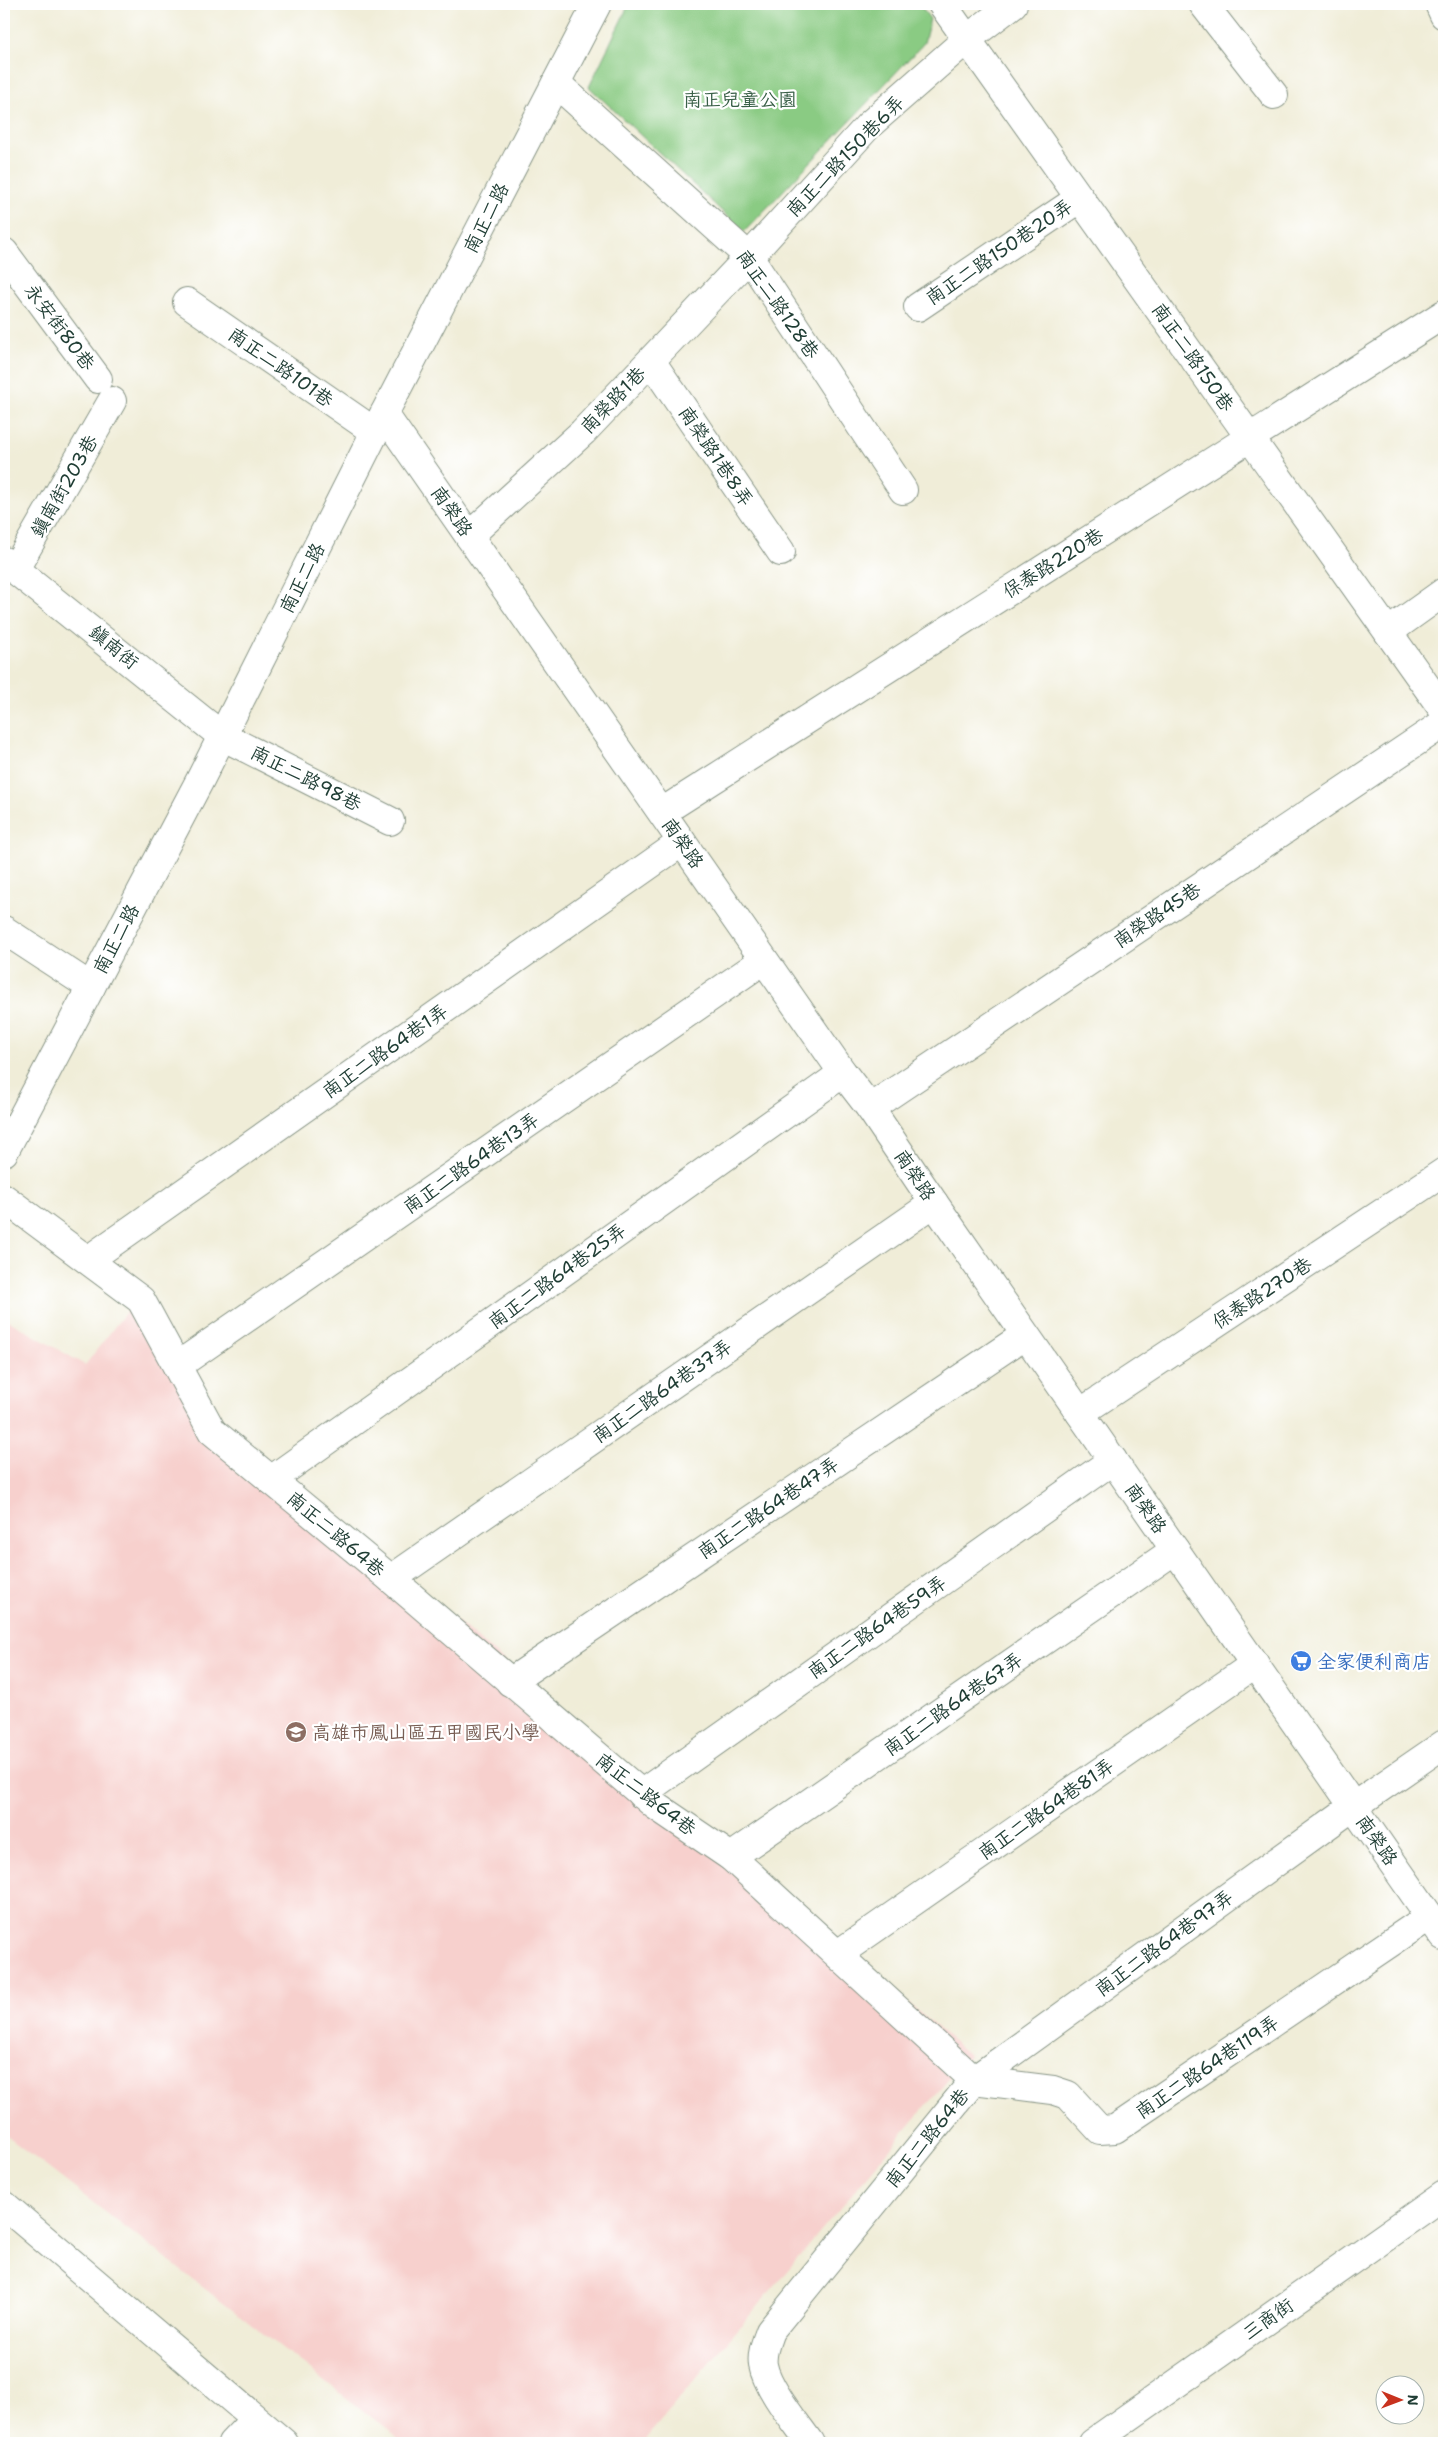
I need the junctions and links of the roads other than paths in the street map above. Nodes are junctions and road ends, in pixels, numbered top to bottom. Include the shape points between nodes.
1 (597, 4) edge
2 (942, 4) edge
3 (1013, 4) edge
4 (1203, 4) edge
5 (1439, 4) edge
6 (1444, 15) edge
7 (967, 39) junction
8 (556, 83) junction
9 (1274, 95) dead end
10 (1080, 198) junction
11 (4, 252) edge
12 (749, 257) junction
13 (187, 302) dead end
14 (918, 306) dead end
15 (1444, 314) edge
16 (651, 360) junction
17 (98, 379) dead end
18 (112, 401) dead end
19 (380, 423) junction
20 (1250, 437) junction
21 (904, 490) dead end
22 (470, 536) junction
23 (781, 552) dead end
24 (9, 565) edge
25 (1444, 592) edge
26 (1388, 632) junction
27 (1444, 712) edge
28 (1444, 723) edge
29 (222, 736) junction
30 (662, 812) junction
31 (390, 821) dead end
32 (682, 842) junction
33 (4, 930) edge
34 (764, 960) junction
35 (91, 987) junction
36 (843, 1073) junction
37 (870, 1108) junction
38 (4, 1152) edge
39 (1444, 1172) edge
40 (4, 1198) edge
41 (934, 1203) junction
42 (88, 1260) junction
43 (1025, 1335) junction
44 (177, 1366) junction
45 (1080, 1414) junction
46 (1113, 1460) junction
47 (271, 1480) junction
48 (1175, 1550) junction
49 (391, 1579) junction
50 (1255, 1664) junction
51 (510, 1682) junction
52 (1444, 1744) edge
53 (641, 1794) junction
54 (1354, 1806) junction
55 (731, 1857) junction
56 (1437, 1926) edge
57 (838, 1954) junction
58 (974, 2080) junction
59 (1444, 2195) edge
60 (4, 2204) edge
61 (255, 2419) junction
62 (1109, 2438) edge
63 (232, 2443) edge
64 (284, 2443) edge
65 (810, 2443) edge

1 - 8 street, 南正二路
2 - 7 street, 南正二路150巷
3 - 7 street, 南正二路150巷6弄
4 - 9 street
5 - 6 street
7 - 10 street, 南正二路150巷
7 - 12 street, 南正二路150巷6弄 via 869,125
8 - 12 street, 南正二路128巷
8 - 19 street, 南正二路
10 - 14 street, 南正二路150巷20弄
10 - 20 street, 南正二路150巷
11 - 17 street, 永安街80巷
12 - 16 street, 南榮路1巷
12 - 21 street, 南正二路128巷
13 - 19 street, 南正二路101巷
15 - 20 street, 保泰路220巷
16 - 22 street, 南榮路1巷 via 583,432
16 - 23 street, 南榮路1巷8弄
18 - 24 street, 鎮南街203巷
19 - 22 street, 南榮路
19 - 29 street, 南正二路
20 - 26 street, 南正二路150巷
20 - 30 street, 保泰路220巷
22 - 30 street, 南榮路
24 - 29 street, 鎮南街
25 - 26 street
26 - 27 street, 南正二路150巷
28 - 37 street, 南榮路45巷
29 - 31 street, 南正二路98巷
29 - 35 street, 南正二路
30 - 32 street, 南榮路
32 - 34 street, 南榮路
32 - 42 street, 南正二路64巷1弄
33 - 35 street
34 - 36 street, 南榮路
34 - 44 street, 南正二路64巷13弄
35 - 38 street, 南正二路
36 - 37 street, 南榮路
36 - 47 street, 南正二路64巷25弄
37 - 41 street, 南榮路
39 - 45 street, 保泰路270巷
40 - 42 street, 南正二路64巷
41 - 43 street, 南榮路
41 - 49 street, 南正二路64巷37弄
42 - 44 street, 南正二路64巷 via 141,1300
43 - 45 street, 南榮路
43 - 51 street, 南正二路64巷47弄
44 - 47 street, 南正二路64巷 via 212,1431
45 - 46 street, 南榮路
46 - 48 street, 南榮路
46 - 53 street, 南正二路64巷59弄
47 - 49 street, 南正二路64巷
48 - 50 street, 南榮路
48 - 55 street, 南正二路64巷67弄
49 - 51 street, 南正二路64巷
50 - 54 street, 南榮路
50 - 57 street, 南正二路64巷81弄
51 - 53 street, 南正二路64巷
52 - 54 street, 南正二路64巷97弄
53 - 55 street, 南正二路64巷
54 - 56 street, 南榮路
54 - 58 street, 南正二路64巷97弄
55 - 57 street, 南正二路64巷
56 - 58 street, 南正二路64巷119弄 via 1115,2129 1100,2130 1068,2095 1053,2090
57 - 58 street, 南正二路64巷
58 - 65 street, 南正二路64巷 via 770,2331 763,2349 763,2366 776,2394
59 - 62 street, 三商街
60 - 61 street
61 - 63 street
61 - 64 street

